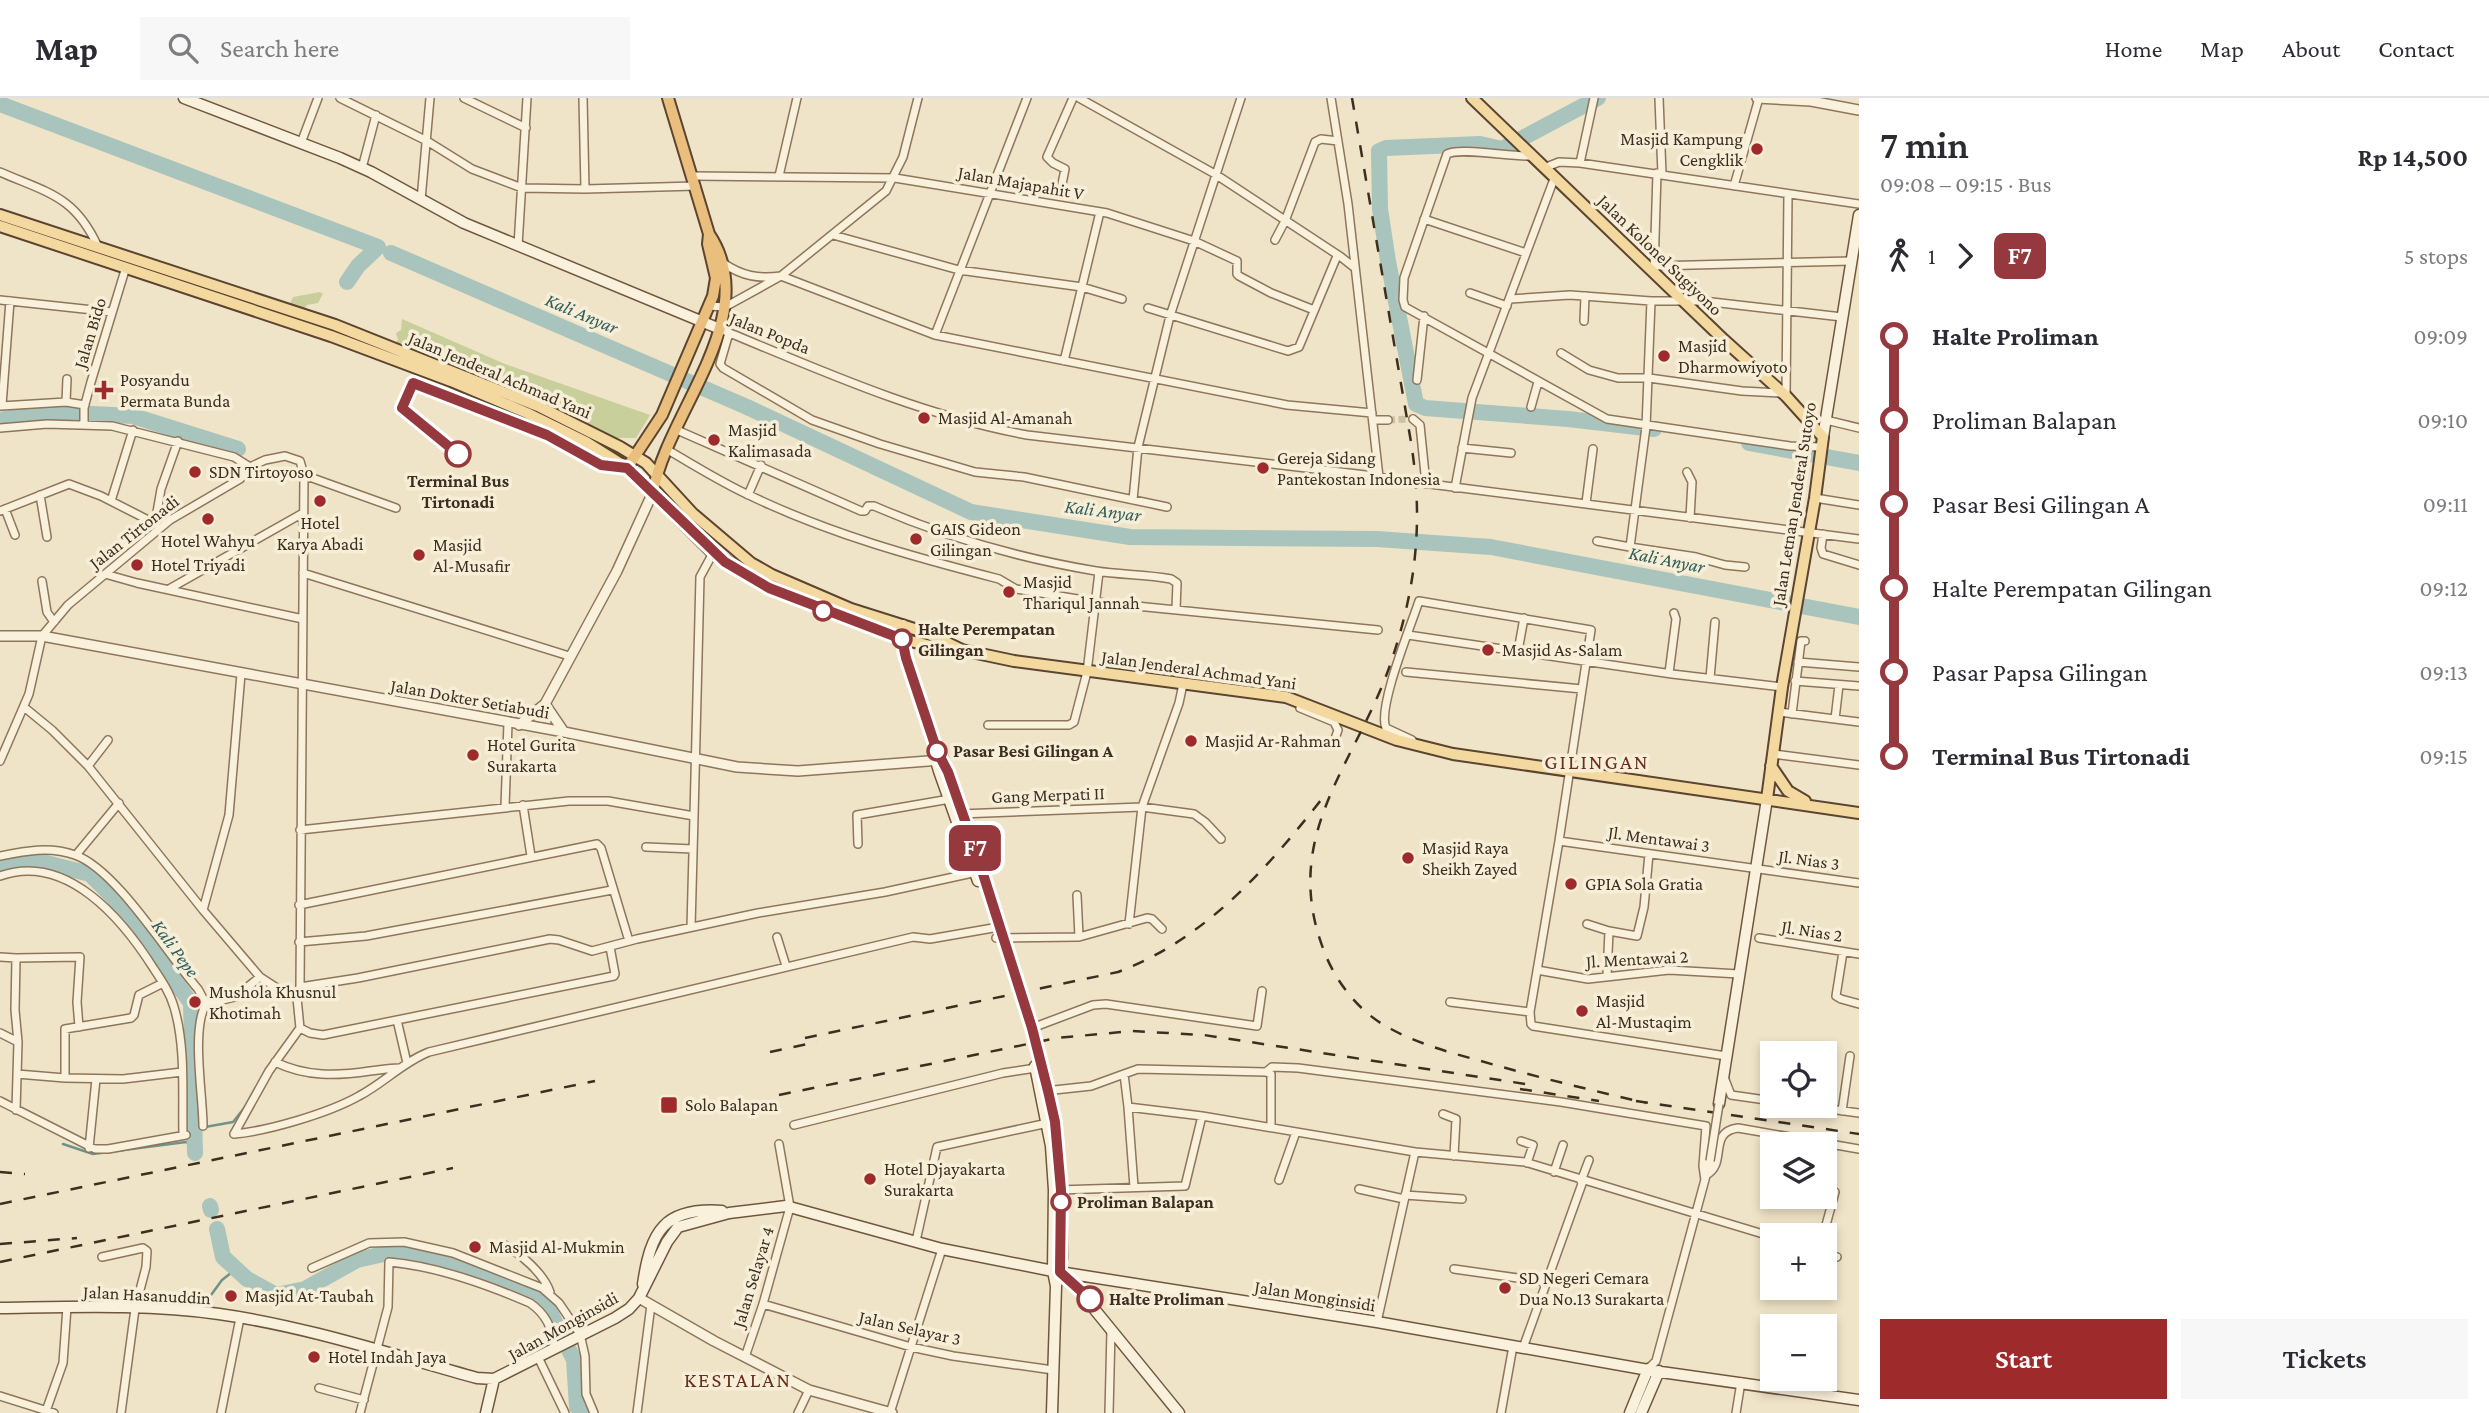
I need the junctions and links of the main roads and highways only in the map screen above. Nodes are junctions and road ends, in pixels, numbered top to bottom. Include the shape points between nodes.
1 (184, 98) edge
2 (668, 98) edge
3 (1472, 98) edge
4 (0, 215) edge
5 (1859, 215) edge
6 (0, 226) edge
7 (717, 261) junction
8 (223, 294) junction
9 (304, 321) junction
10 (703, 321) junction
11 (724, 331) junction
12 (1822, 449) junction
13 (636, 457) junction
14 (627, 468) junction
15 (657, 473) junction
16 (653, 492) junction
17 (679, 499) junction
18 (668, 509) junction
19 (903, 625) junction
20 (902, 639) junction
21 (944, 643) junction
22 (939, 757) junction
23 (1771, 766) junction
24 (1767, 799) junction
25 (1818, 806) junction
26 (1859, 813) edge
27 (959, 814) junction
28 (997, 934) junction
29 (1045, 1091) junction
30 (1719, 1104) road end
31 (1058, 1190) junction
32 (729, 1213) junction
33 (661, 1230) junction
34 (671, 1234) junction
35 (1057, 1276) junction
36 (641, 1296) junction
37 (0, 1308) edge
38 (1658, 1366) junction
39 (1648, 1370) junction
40 (494, 1379) junction
41 (1859, 1400) edge
42 (486, 1413) edge
43 (1052, 1413) edge
44 (1179, 1413) edge
45 (1630, 1413) edge
46 (1640, 1413) edge

1 - 10 main road, Jalan Popda via 362,168 455,219
2 - 7 highway via 709,234 708,244
3 - 12 main road, Jalan Kolonel Sugiyono via 1529,152 1551,165 1554,179 1784,395
4 - 8 main road, Jalan Jenderal Achmad Yani
5 - 12 main road, Jalan Letnan Jenderal Sutoyo
6 - 8 main road, Jalan Jenderal Achmad Yani
7 - 10 highway via 716,285
7 - 11 highway via 727,289
8 - 9 main road, Jalan Jenderal Achmad Yani
9 - 13 main road, Jalan Jenderal Achmad Yani via 512,395
9 - 14 main road, Jalan Jenderal Achmad Yani via 527,413
10 - 11 main road, Jalan Popda
10 - 13 highway via 662,415
11 - 15 highway
12 - 23 main road, Jalan Letnan Jenderal Sutoyo
13 - 14 highway
13 - 15 main road, Jalan Jenderal Achmad Yani
14 - 16 main road, Jalan Jenderal Achmad Yani
15 - 16 highway
15 - 17 main road, Jalan Jenderal Achmad Yani
16 - 18 main road, Jalan Jenderal Achmad Yani
17 - 18 main road
17 - 19 main road, Jalan Jenderal Achmad Yani via 751,563 851,609
18 - 20 main road, Jalan Jenderal Achmad Yani via 713,553 769,588
19 - 20 main road
19 - 21 main road, Jalan Jenderal Achmad Yani
20 - 21 main road, Jalan Jenderal Achmad Yani via 931,646
20 - 22 main road
21 - 24 main road, Jalan Jenderal Achmad Yani via 982,655 1087,672 1286,697 1433,750
22 - 27 main road
22 - 27 main road via 950,799
23 - 24 main road, Jalan Letnan Jenderal Sutoyo
23 - 25 main road via 1788,791
24 - 25 main road, Jalan Jenderal Achmad Yani
24 - 30 main road
25 - 26 main road, Jalan Jenderal Achmad Yani
27 - 28 main road
28 - 29 main road
28 - 29 main road via 1032,1028
29 - 31 main road
29 - 31 main road via 1055,1122
31 - 35 main road
32 - 33 main road, Jalan Monginsidi via 683,1213
32 - 34 main road, Jalan Monginsidi via 684,1225
32 - 35 main road, Jalan Monginsidi via 790,1207
33 - 34 main road
33 - 36 main road, Jalan Monginsidi
34 - 36 main road, Jalan Monginsidi
35 - 39 main road, Jalan Monginsidi via 1377,1321
35 - 43 main road
35 - 44 main road via 1092,1302
36 - 40 main road, Jalan Monginsidi via 620,1315
37 - 40 main road, Jalan Hasanuddin via 177,1310 240,1318
38 - 39 main road, Jalan Monginsidi
38 - 41 main road, Jalan Monginsidi
38 - 46 main road
39 - 45 main road
40 - 42 main road
45 - 46 main road

